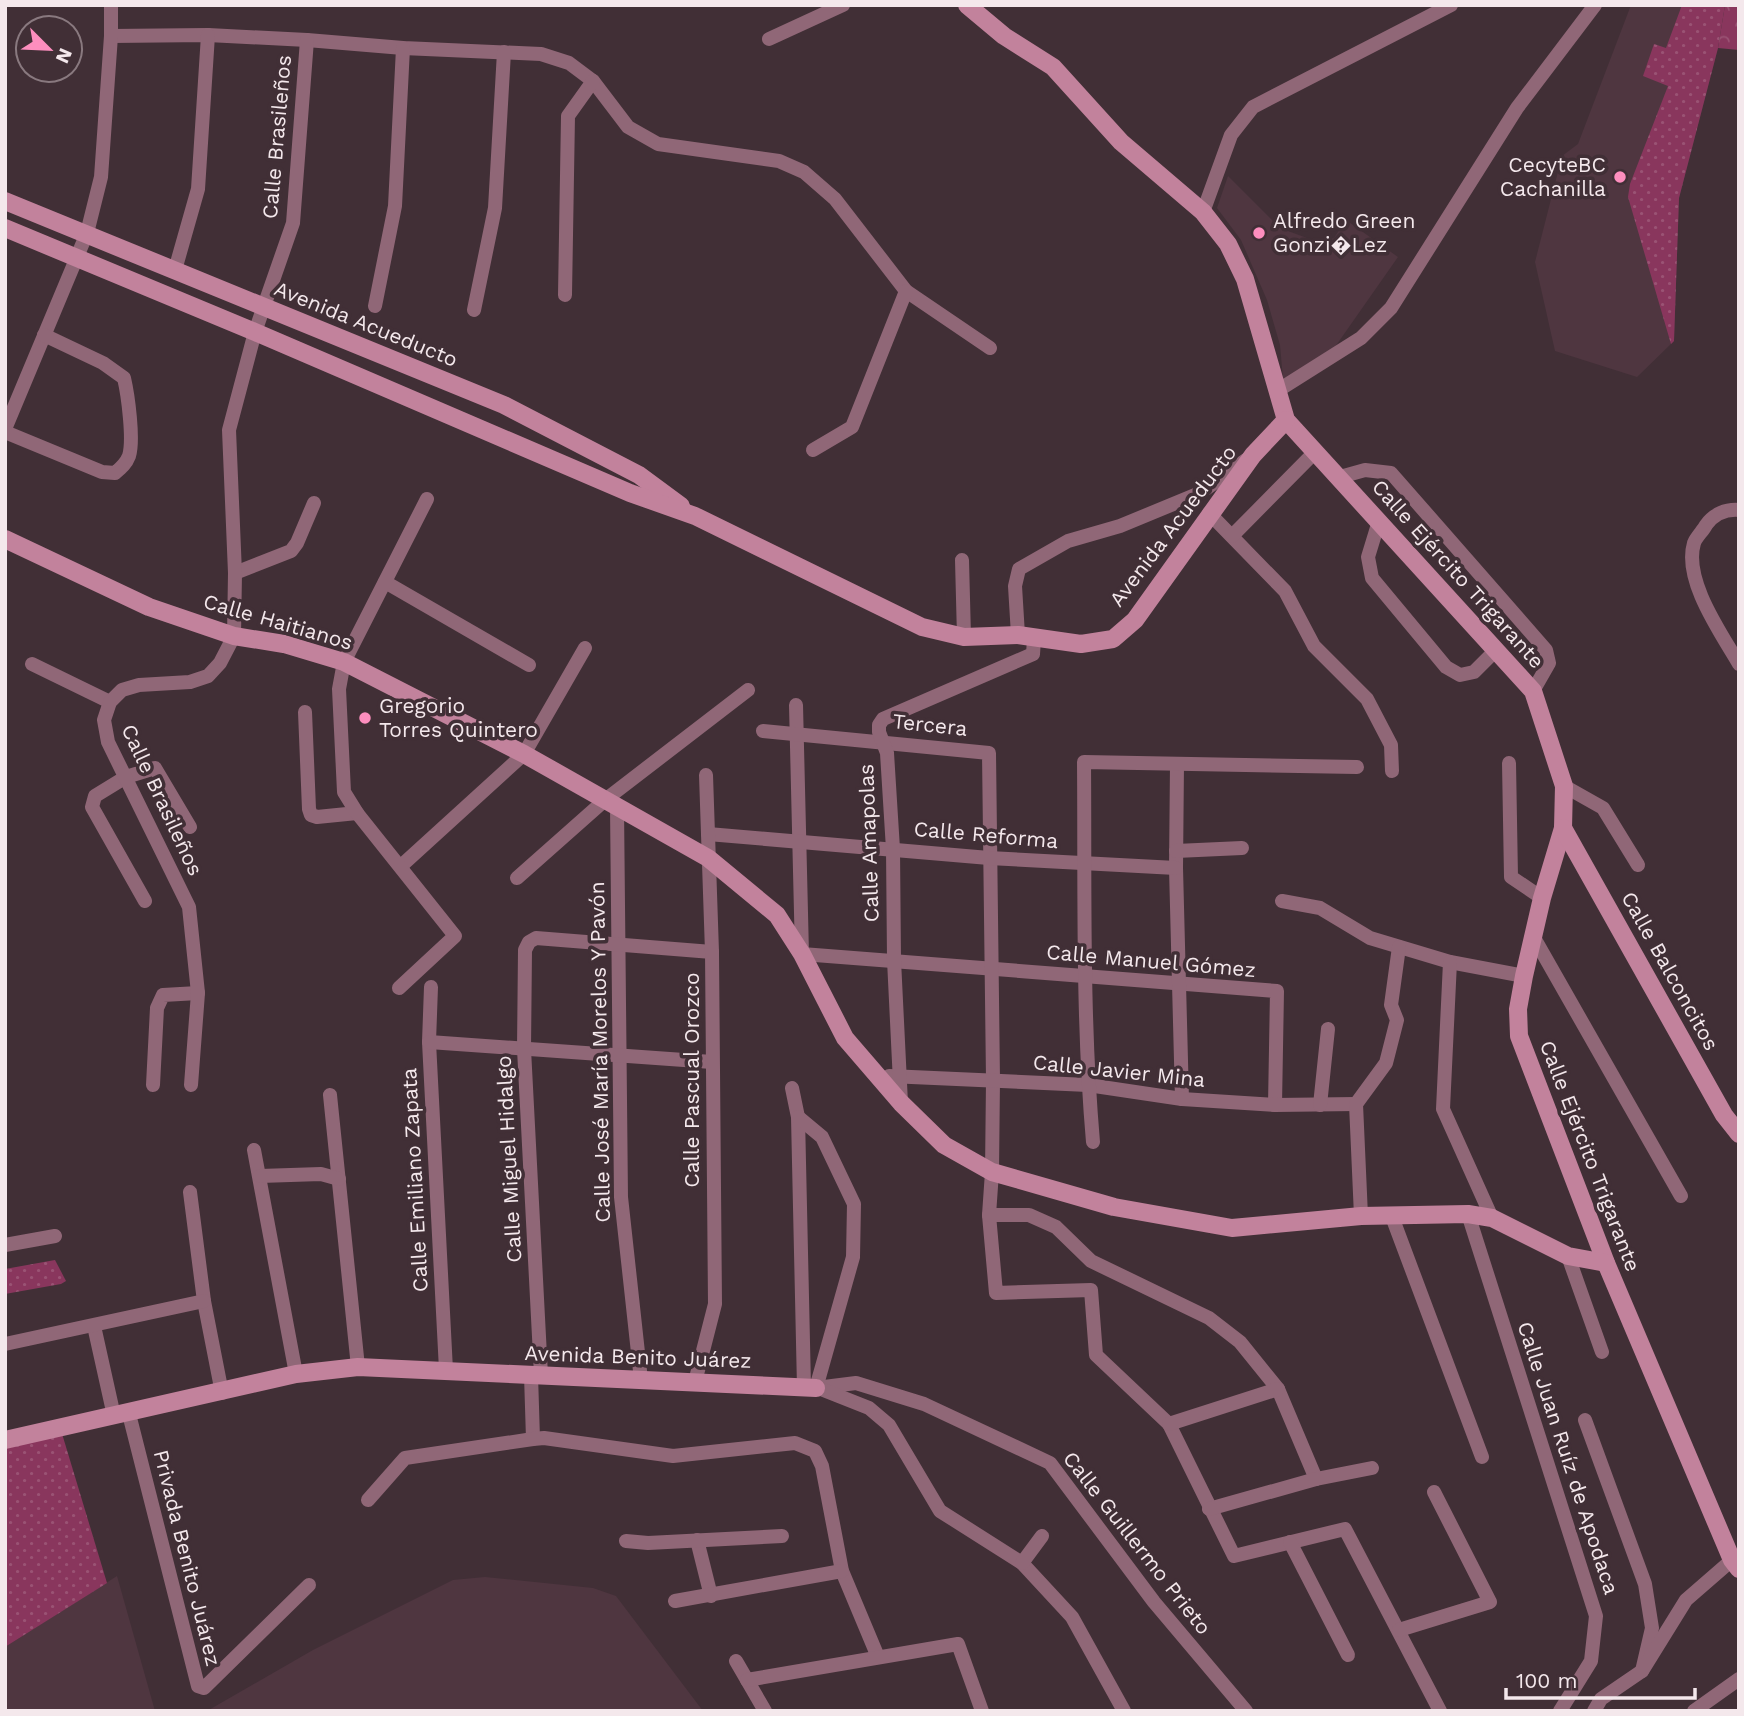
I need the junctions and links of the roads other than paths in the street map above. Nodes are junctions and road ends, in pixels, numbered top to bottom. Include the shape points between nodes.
1 (111, 5) edge
2 (843, 5) edge
3 (967, 5) edge
4 (1432, 5) edge
5 (1451, 5) edge
6 (1595, 5) edge
7 (1422, 18) junction
8 (208, 35) junction
9 (111, 36) junction
10 (769, 39) dead end
11 (307, 40) junction
12 (403, 48) junction
13 (504, 52) junction
14 (593, 81) junction
15 (5, 201) edge
16 (1203, 212) junction
17 (5, 228) edge
18 (87, 233) junction
19 (77, 257) junction
20 (175, 270) junction
21 (906, 291) junction
22 (565, 295) dead end
23 (374, 306) dead end
24 (265, 307) junction
25 (474, 310) dead end
26 (256, 331) junction
27 (44, 335) junction
28 (990, 348) dead end
29 (1277, 391) junction
30 (1286, 420) junction
31 (5, 431) edge
32 (813, 450) dead end
33 (1315, 452) junction
34 (1253, 456) junction
35 (1340, 477) junction
36 (428, 499) dead end
37 (314, 503) dead end
38 (1739, 510) edge
39 (1209, 513) junction
40 (695, 516) junction
41 (1379, 521) junction
42 (1232, 536) junction
43 (5, 539) edge
44 (962, 560) dead end
45 (235, 573) junction
46 (385, 582) junction
47 (234, 636) junction
48 (1026, 637) junction
49 (964, 638) junction
50 (585, 648) dead end
51 (1496, 650) junction
52 (344, 662) junction
53 (32, 664) dead end
54 (1739, 664) edge
55 (529, 665) dead end
56 (747, 690) dead end
57 (1533, 691) junction
58 (110, 702) junction
59 (796, 705) dead end
60 (305, 712) dead end
61 (763, 730) dead end
62 (797, 732) junction
63 (883, 742) junction
64 (524, 754) junction
65 (1509, 763) dead end
66 (1177, 764) junction
67 (1357, 766) dead end
68 (1392, 771) dead end
69 (705, 775) dead end
70 (127, 777) junction
71 (1564, 786) junction
72 (611, 804) junction
73 (357, 813) junction
74 (190, 827) dead end
75 (1563, 828) junction
76 (708, 834) junction
77 (800, 840) junction
78 (1242, 848) dead end
79 (893, 849) junction
80 (1176, 851) junction
81 (708, 858) junction
82 (989, 858) junction
83 (1085, 864) junction
84 (1638, 865) dead end
85 (401, 866) junction
86 (1176, 868) junction
87 (517, 878) dead end
88 (1542, 898) junction
89 (145, 901) dead end
90 (1282, 901) dead end
91 (1533, 936) junction
92 (617, 944) junction
93 (1399, 947) junction
94 (712, 952) junction
95 (802, 954) junction
96 (894, 960) junction
97 (1450, 962) junction
98 (991, 970) junction
99 (1086, 975) junction
100 (1524, 976) junction
101 (1180, 985) junction
102 (431, 987) dead end
103 (398, 988) dead end
104 (198, 993) junction
105 (1328, 1029) dead end
106 (429, 1042) junction
107 (524, 1049) junction
108 (618, 1055) junction
109 (712, 1062) junction
110 (877, 1075) junction
111 (898, 1076) junction
112 (993, 1080) junction
113 (153, 1085) dead end
114 (191, 1085) dead end
115 (1088, 1085) junction
116 (792, 1088) dead end
117 (330, 1095) dead end
118 (1182, 1099) junction
119 (901, 1103) junction
120 (1356, 1104) junction
121 (1275, 1105) junction
122 (1320, 1105) junction
123 (798, 1117) junction
124 (1739, 1135) edge
125 (1093, 1142) dead end
126 (254, 1150) dead end
127 (992, 1172) junction
128 (260, 1177) junction
129 (339, 1179) junction
130 (190, 1192) dead end
131 (1681, 1196) dead end
132 (1391, 1214) junction
133 (1468, 1214) junction
134 (989, 1215) junction
135 (1361, 1216) junction
136 (1492, 1218) junction
137 (55, 1236) dead end
138 (5, 1245) edge
139 (1568, 1256) junction
140 (1606, 1263) junction
141 (204, 1301) junction
142 (94, 1326) junction
143 (5, 1344) edge
144 (1602, 1352) dead end
145 (358, 1367) junction
146 (446, 1370) junction
147 (296, 1374) junction
148 (536, 1376) junction
149 (641, 1380) junction
150 (695, 1382) junction
151 (810, 1387) junction
152 (1278, 1389) junction
153 (222, 1393) junction
154 (122, 1415) junction
155 (1585, 1420) dead end
156 (1169, 1424) junction
157 (533, 1439) junction
158 (5, 1440) edge
159 (1482, 1457) dead end
160 (1372, 1468) dead end
161 (1316, 1479) junction
162 (1434, 1492) dead end
163 (368, 1500) dead end
164 (1209, 1509) junction
165 (782, 1536) dead end
166 (1042, 1536) dead end
167 (697, 1540) junction
168 (626, 1541) dead end
169 (1290, 1542) junction
170 (1022, 1563) junction
171 (1736, 1565) edge
172 (842, 1571) junction
173 (309, 1585) dead end
174 (711, 1596) junction
175 (675, 1601) dead end
176 (1399, 1630) junction
177 (1348, 1655) dead end
178 (878, 1657) junction
179 (736, 1661) dead end
180 (1642, 1671) junction
181 (1739, 1679) edge
182 (747, 1680) junction
183 (1601, 1707) edge
184 (765, 1711) edge
185 (982, 1711) edge
186 (1124, 1711) edge
187 (1246, 1711) edge
188 (1440, 1711) edge
189 (1560, 1711) edge
190 (1694, 1711) edge

1 - 9 street
2 - 10 street
3 - 16 street via 1004,36 1053,67 1121,142
4 - 7 street
5 - 7 street
6 - 29 street via 1517,108 1391,308 1361,338
7 - 16 street via 1253,107 1231,135
8 - 9 street
8 - 11 street
8 - 20 street via 198,189
9 - 18 street via 101,177
11 - 12 street
11 - 24 street, Calle Brasileños via 293,223
12 - 13 street
12 - 23 street via 395,206
13 - 14 street via 541,54 569,63
13 - 25 street via 495,208
14 - 21 street via 628,128 658,144 779,161 804,172 835,200
14 - 22 street via 568,116
15 - 18 street, Avenida Acueducto
16 - 29 street via 1228,244 1245,279
17 - 19 street, Avenida Acueducto
18 - 19 street
18 - 20 street, Avenida Acueducto
19 - 26 street, Avenida Acueducto
19 - 27 street
20 - 24 street, Avenida Acueducto
21 - 28 street
21 - 32 street via 852,427
24 - 26 street, Calle Brasileños
24 - 40 street, Avenida Acueducto via 504,405 639,475
26 - 40 street, Avenida Acueducto via 629,493
26 - 45 street, Calle Brasileños via 229,429
27 - 31 street
27 - 31 street via 124,378 130,454 115,473 102,472
29 - 30 street
30 - 33 street, Calle Ejército Trigarante
30 - 34 street, Avenida Acueducto
33 - 35 street, Calle Ejército Trigarante
33 - 42 street
34 - 39 street, Avenida Acueducto
34 - 48 street via 1200,493 1120,526 1068,541 1019,569 1015,586
35 - 41 street, Calle Ejército Trigarante
35 - 57 street via 1365,470 1391,473 1546,650 1549,663
36 - 46 street
37 - 45 street via 291,551
38 - 54 street via 1727,509 1710,520 1694,542 1692,571
39 - 42 street
39 - 48 street, Avenida Acueducto via 1135,620 1113,639 1081,644
40 - 49 street, Avenida Acueducto via 922,627
41 - 51 street, Calle Ejército Trigarante
41 - 51 street via 1368,557 1372,578 1446,667 1460,675 1474,671
42 - 68 street via 1285,591 1314,646 1367,699 1391,745
43 - 47 street, Calle Haitianos via 149,607
44 - 49 street
45 - 47 street, Calle Brasileños
46 - 52 street
46 - 55 street
47 - 52 street, Calle Haitianos via 284,644
47 - 58 street, Calle Brasileños via 208,676 190,682 139,685 122,690
48 - 49 street, Avenida Acueducto
48 - 63 street, Calle Amapolas via 1033,654 883,719 879,732
50 - 64 street
51 - 57 street, Calle Ejército Trigarante
52 - 64 street, Calle Haitianos
52 - 73 street via 339,690 344,792
53 - 58 street
56 - 72 street
57 - 71 street, Calle Ejército Trigarante
58 - 70 street, Calle Brasileños via 104,720 108,742
59 - 62 street
60 - 73 street via 311,815
61 - 62 street, Tercera
62 - 63 street, Tercera
62 - 77 street
63 - 79 street, Calle Amapolas
63 - 82 street, Tercera via 989,753
64 - 72 street, Calle Haitianos
64 - 85 street
65 - 88 street via 1511,877
66 - 67 street
66 - 80 street
66 - 83 street via 1084,762
69 - 76 street, Calle Pascual Orozco
70 - 74 street via 155,768
70 - 89 street via 95,796 92,807
70 - 104 street, Calle Brasileños via 189,907
71 - 75 street, Calle Ejército Trigarante
71 - 84 street via 1603,808
72 - 81 street, Calle Haitianos
72 - 87 street
72 - 92 street, Calle José María Morelos Y Pavón
73 - 85 street
75 - 88 street, Calle Ejército Trigarante
75 - 124 street, Calle Balconcitos
76 - 77 street, Calle Reforma
76 - 81 street, Calle Pascual Orozco
77 - 79 street, Calle Reforma
77 - 95 street
78 - 80 street
79 - 82 street, Calle Reforma
79 - 96 street, Calle Amapolas
80 - 86 street
81 - 94 street, Calle Pascual Orozco
81 - 95 street, Calle Haitianos via 777,915
82 - 83 street, Calle Reforma
82 - 98 street
83 - 86 street, Calle Reforma
83 - 99 street
85 - 103 street via 455,936
86 - 101 street
88 - 91 street, Calle Ejército Trigarante
90 - 93 street via 1320,908 1370,938
91 - 100 street, Calle Ejército Trigarante
91 - 131 street
92 - 94 street
92 - 107 street, Calle Miguel Hidalgo via 536,938 528,942
92 - 108 street, Calle José María Morelos Y Pavón
93 - 97 street
93 - 120 street via 1391,1005 1397,1020 1386,1063
94 - 109 street, Calle Pascual Orozco
95 - 96 street, Calle Manuel Gómez
95 - 110 street, Calle Haitianos via 845,1038
96 - 98 street, Calle Manuel Gómez
96 - 111 street, Calle Amapolas
97 - 100 street
97 - 136 street via 1443,1109
98 - 99 street, Calle Manuel Gómez
98 - 112 street
99 - 101 street, Calle Manuel Gómez
99 - 115 street
100 - 140 street, Calle Ejército Trigarante via 1518,1036
101 - 118 street
101 - 121 street, Calle Manuel Gómez via 1278,992
102 - 106 street, Calle Emiliano Zapata
104 - 113 street via 163,995 157,1008
104 - 114 street, Calle Brasileños
105 - 122 street
106 - 107 street
106 - 146 street, Calle Emiliano Zapata
107 - 108 street
107 - 148 street, Calle Miguel Hidalgo
108 - 109 street
108 - 149 street, Calle José María Morelos Y Pavón via 621,1197
109 - 150 street, Calle Pascual Orozco via 715,1304
110 - 111 street, Calle Javier Mina
110 - 119 street, Calle Haitianos
111 - 112 street, Calle Javier Mina
111 - 119 street, Calle Amapolas
112 - 115 street, Calle Javier Mina
112 - 127 street
115 - 118 street, Calle Javier Mina
115 - 125 street
116 - 123 street
117 - 129 street
118 - 121 street, Calle Javier Mina
119 - 127 street, Calle Haitianos via 944,1145
120 - 122 street, Calle Javier Mina
120 - 135 street
121 - 122 street, Calle Javier Mina
123 - 151 street
123 - 151 street via 822,1138 854,1204 853,1256
126 - 128 street
127 - 134 street
127 - 135 street, Calle Haitianos via 1114,1207 1232,1228
128 - 129 street via 321,1174
128 - 147 street
129 - 145 street
130 - 141 street
132 - 133 street, Calle Haitianos
132 - 135 street, Calle Haitianos
132 - 159 street
133 - 136 street, Calle Haitianos
133 - 189 street, Calle Juan Ruíz de Apodaca via 1596,1616 1591,1661
134 - 152 street via 1029,1215 1056,1227 1091,1261 1209,1318 1240,1342
134 - 156 street via 996,1293 1091,1290 1096,1355
136 - 139 street, Calle Haitianos
137 - 138 street
139 - 140 street, Calle Haitianos
139 - 144 street
140 - 171 street, Calle Ejército Trigarante
141 - 142 street
141 - 153 street
142 - 143 street
142 - 154 street
145 - 146 street, Avenida Benito Juárez
145 - 147 street, Avenida Benito Juárez
146 - 148 street, Avenida Benito Juárez
147 - 153 street, Avenida Benito Juárez
148 - 149 street, Avenida Benito Juárez
148 - 157 street, Calle Miguel Hidalgo
149 - 150 street, Avenida Benito Juárez
150 - 151 street, Avenida Benito Juárez
151 - 170 street, Avenida Benito Juárez via 869,1408 889,1425 940,1511
151 - 187 street, Calle Guillermo Prieto via 856,1383 924,1404 1050,1462 1154,1602
152 - 156 street
152 - 161 street
153 - 154 street, Avenida Benito Juárez
154 - 158 street, Avenida Benito Juárez
154 - 173 street, Privada Benito Juárez via 198,1686 204,1688
155 - 180 street via 1645,1584 1652,1628
156 - 164 street
157 - 163 street via 405,1458
157 - 172 street via 673,1456 795,1443 815,1451 822,1466
160 - 161 street
161 - 164 street
162 - 176 street via 1490,1602
164 - 169 street via 1234,1556
165 - 167 street
166 - 170 street
167 - 168 street
167 - 174 street
169 - 176 street via 1345,1529
169 - 177 street
170 - 186 street, Avenida Benito Juárez via 1072,1617
171 - 180 street via 1686,1600
172 - 174 street
172 - 178 street
174 - 175 street
176 - 188 street
178 - 182 street
178 - 185 street via 958,1644
179 - 182 street
180 - 183 street
181 - 190 street
182 - 184 street

